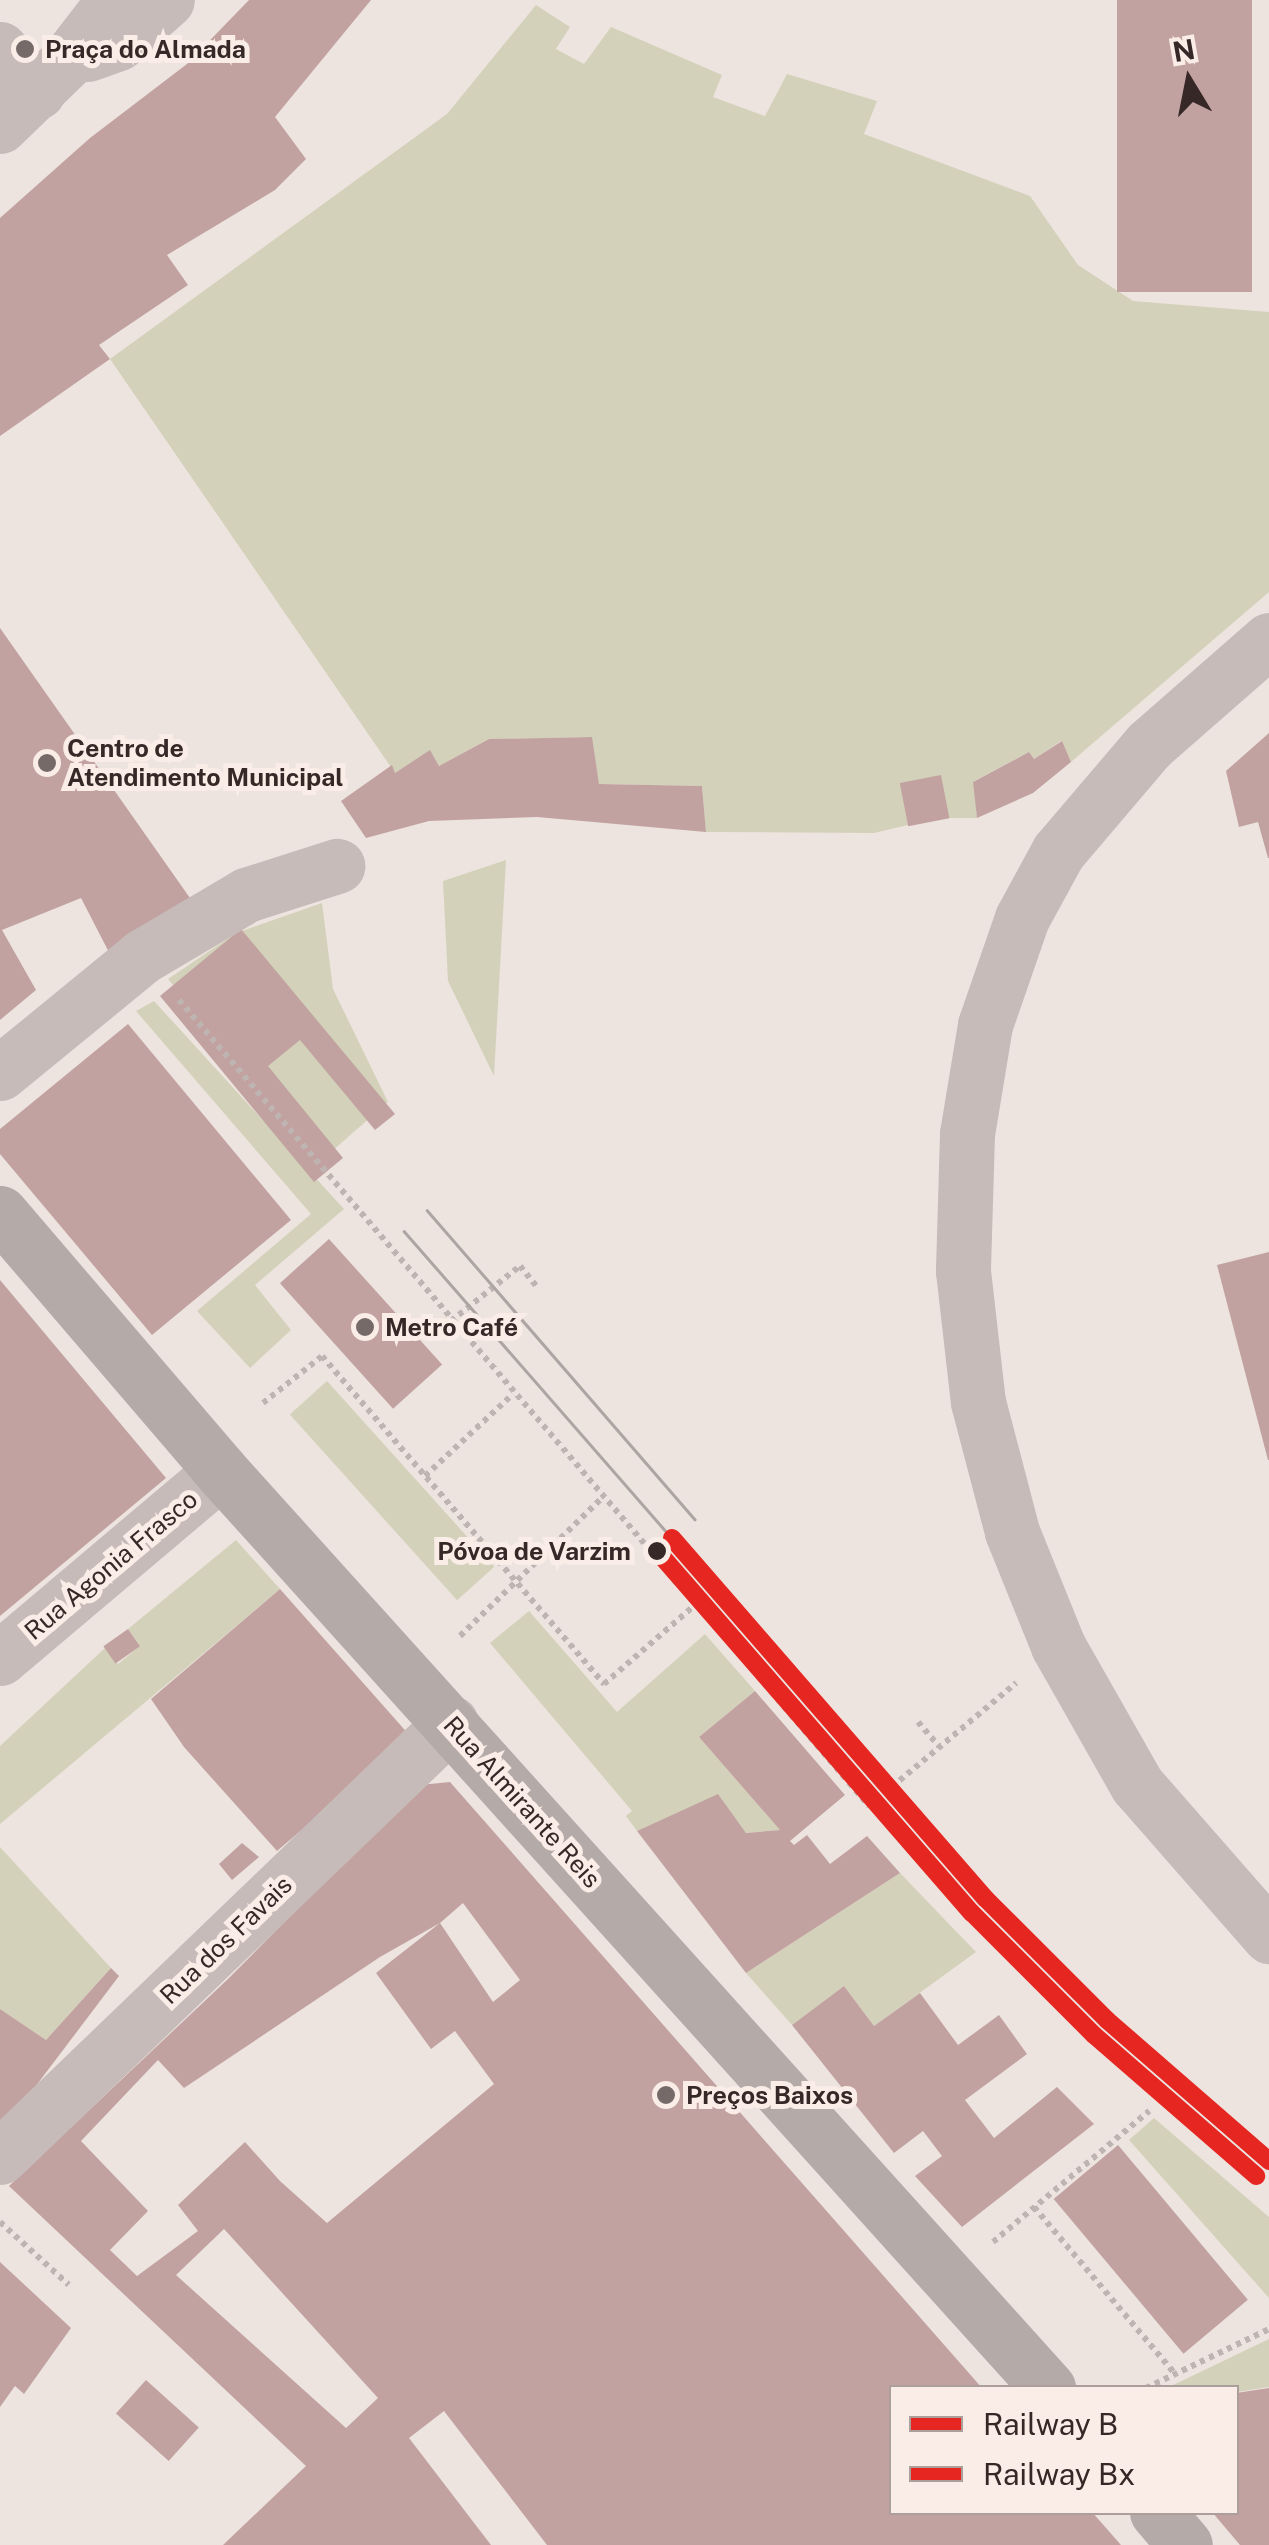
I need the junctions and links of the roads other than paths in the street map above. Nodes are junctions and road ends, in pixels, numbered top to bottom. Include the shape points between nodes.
1 (114, 0) edge
2 (167, 0) edge
3 (0, 49) edge
4 (35, 93) edge
5 (1269, 640) edge
6 (337, 866) dead end
7 (0, 1073) edge
8 (0, 1213) edge
9 (221, 1471) junction
10 (0, 1658) edge
11 (452, 1723) junction
12 (1269, 1936) edge
13 (0, 2157) edge
14 (1045, 2385) edge
15 (1160, 2515) edge
16 (1185, 2545) edge

1 - 4 street
2 - 4 street via 118,43
3 - 4 street
5 - 12 street via 1148,745 1058,852 1022,918 985,1024 967,1134 963,1271 978,1402 1012,1532 1058,1646 1137,1785
6 - 7 street via 246,895 143,956
8 - 9 main road, Rua Almirante Reis
9 - 10 street, Rua Agonia Frasco
9 - 11 main road, Rua Almirante Reis
11 - 13 street, Rua dos Favais
11 - 14 main road, Rua Almirante Reis
15 - 16 main road

